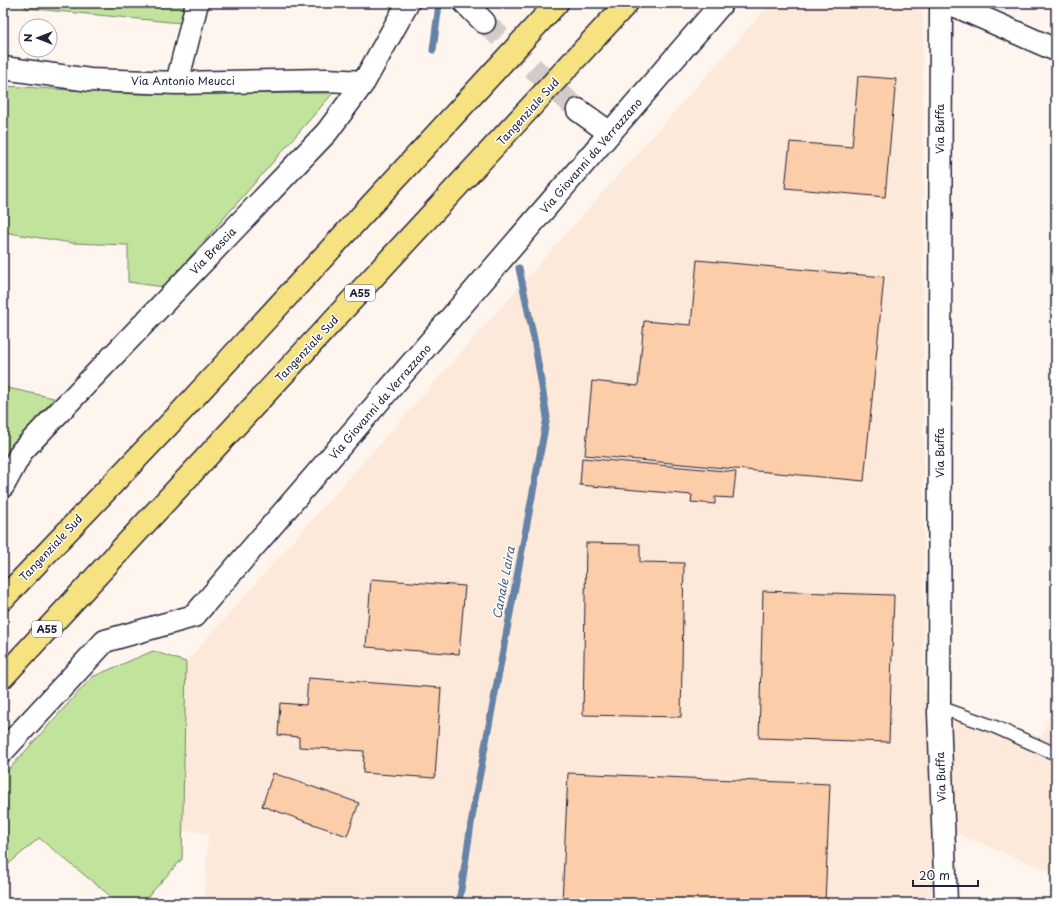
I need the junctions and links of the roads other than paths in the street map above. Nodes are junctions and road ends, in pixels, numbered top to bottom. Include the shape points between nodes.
1 (197, 3) edge
2 (408, 3) edge
3 (465, 3) edge
4 (557, 3) edge
5 (627, 3) edge
6 (722, 3) edge
7 (940, 3) edge
8 (949, 3) edge
9 (484, 22) tunnel mouth
10 (1056, 50) edge
11 (3, 68) edge
12 (364, 82) junction
13 (177, 83) junction
14 (578, 110) tunnel mouth
15 (610, 133) junction
16 (3, 486) edge
17 (3, 600) edge
18 (3, 677) edge
19 (939, 707) junction
20 (3, 751) edge
21 (1056, 754) edge
22 (946, 903) edge

1 - 13 street
2 - 12 street, Via Brescia
3 - 9 street
4 - 17 highway, Tangenziale Sud via 179,414
5 - 18 highway, Tangenziale Sud / A55
6 - 15 street, Via Giovanni da Verrazzano
7 - 19 street, Via Buffa
8 - 10 street
11 - 13 street, Via Antonio Meucci via 90,80
12 - 13 street, Via Antonio Meucci via 326,80
12 - 16 street, Via Brescia via 327,132 22,451
14 - 15 street
15 - 20 street, Via Giovanni da Verrazzano via 194,616 105,641
19 - 21 lane via 995,727
19 - 22 street, Via Buffa

